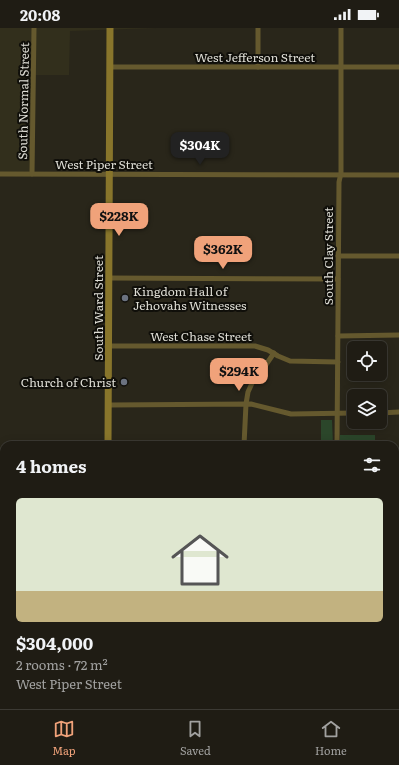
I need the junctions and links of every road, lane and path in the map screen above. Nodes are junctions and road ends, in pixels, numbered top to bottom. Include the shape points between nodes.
1 (34, 28) edge
2 (110, 28) edge
3 (258, 28) edge
4 (342, 28) edge
5 (110, 67) junction
6 (258, 67) junction
7 (342, 67) junction
8 (399, 67) edge
9 (0, 174) edge
10 (32, 174) junction
11 (110, 174) junction
12 (340, 175) junction
13 (399, 175) edge
14 (338, 256) junction
15 (399, 256) edge
16 (109, 278) junction
17 (338, 279) junction
18 (399, 335) edge
19 (338, 336) junction
20 (108, 346) junction
21 (274, 353) junction
22 (338, 362) junction
23 (246, 404) junction
24 (109, 405) junction
25 (399, 412) edge
26 (337, 413) junction
27 (347, 413) edge
28 (387, 413) edge
29 (108, 441) edge
30 (244, 441) edge
31 (337, 441) edge

1 - 10 street, South Normal Street
2 - 5 street, South Ward Street
3 - 6 street
4 - 7 street, South Clay Street
5 - 6 street, West Jefferson Street
5 - 11 street, South Ward Street
6 - 7 street, West Jefferson Street
7 - 8 street, West Jefferson Street
7 - 12 street, South Clay Street
9 - 10 street, West Piper Street
10 - 11 street, West Piper Street
11 - 12 street, West Piper Street
11 - 16 street, South Ward Street
12 - 13 street, West Piper Street
12 - 14 street, South Clay Street
14 - 15 street
14 - 17 street, South Clay Street
16 - 17 street
16 - 20 street, South Ward Street
17 - 19 street, South Clay Street
18 - 19 street
19 - 22 street, South Clay Street
20 - 21 street, West Chase Street via 256,346
20 - 24 street, South Ward Street
21 - 22 street, West Chase Street via 290,361
21 - 23 street via 250,386
22 - 26 street, South Clay Street
23 - 24 street
23 - 26 street via 291,414
23 - 30 street
24 - 29 street, South Ward Street
25 - 28 street
26 - 27 street
26 - 31 street, South Clay Street

